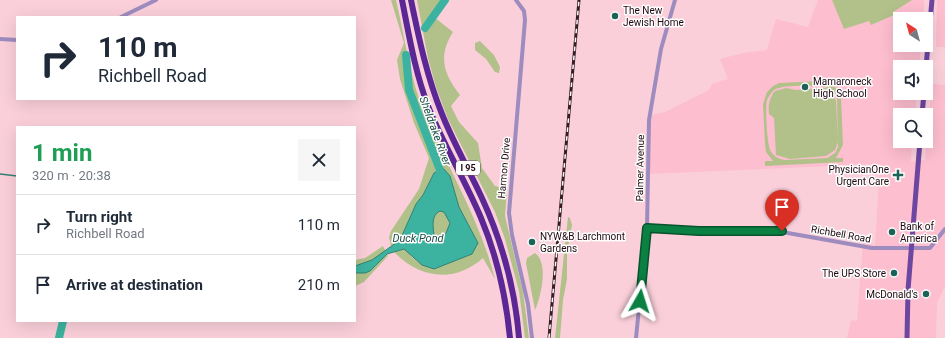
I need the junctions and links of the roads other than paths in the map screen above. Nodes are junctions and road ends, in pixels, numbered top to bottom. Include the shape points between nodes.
1 (156, 0) edge
2 (402, 0) edge
3 (411, 0) edge
4 (516, 0) edge
5 (675, 0) edge
6 (932, 0) edge
7 (123, 16) edge
8 (0, 39) edge
9 (16, 40) edge
10 (927, 60) edge
11 (919, 148) edge
12 (647, 228) junction
13 (945, 229) edge
14 (912, 249) junction
15 (510, 338) edge
16 (519, 338) edge
17 (532, 338) edge
18 (636, 338) edge
19 (907, 338) edge

1 - 7 street
2 - 15 highway, I 95 via 418,74 428,104 492,247 504,292
3 - 16 highway, I 95 via 426,70 435,96 487,209 504,254
4 - 17 street, Harmon Drive via 524,11 525,20 509,213 524,282
5 - 12 street, Palmer Avenue via 661,49 650,106
6 - 10 main road
8 - 9 street
11 - 14 main road
12 - 14 street, Richbell Road via 713,232 771,230 872,248
12 - 18 street, Palmer Avenue
13 - 14 street, Richbell Road via 930,248
14 - 19 main road

